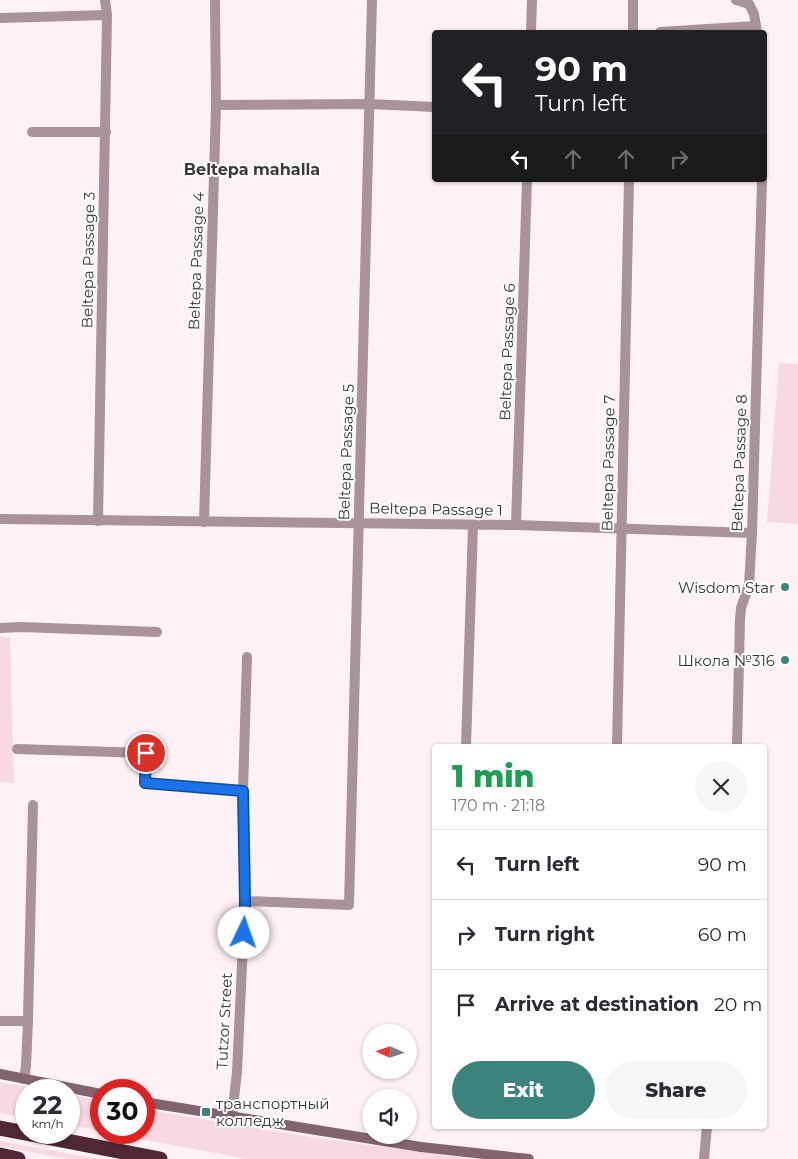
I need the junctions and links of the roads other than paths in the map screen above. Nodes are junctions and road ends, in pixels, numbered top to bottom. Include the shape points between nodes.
1 (105, 0) edge
2 (215, 0) edge
3 (372, 0) edge
4 (532, 0) edge
5 (634, 0) edge
6 (736, 0) edge
7 (107, 15) junction
8 (0, 18) edge
9 (756, 29) edge
10 (531, 30) edge
11 (633, 30) edge
12 (724, 30) edge
13 (370, 104) junction
14 (216, 105) junction
15 (432, 107) edge
16 (32, 132) dead end
17 (106, 132) junction
18 (527, 182) edge
19 (630, 182) edge
20 (762, 182) edge
21 (0, 519) edge
22 (98, 521) junction
23 (204, 522) junction
24 (359, 523) junction
25 (473, 525) junction
26 (516, 525) junction
27 (622, 529) junction
28 (752, 533) junction
29 (0, 628) edge
30 (157, 632) dead end
31 (247, 658) dead end
32 (466, 744) edge
33 (617, 744) edge
34 (737, 744) edge
35 (17, 748) dead end
36 (243, 791) junction
37 (33, 805) dead end
38 (245, 901) junction
39 (0, 1021) edge
40 (28, 1022) junction
41 (0, 1074) edge
42 (24, 1079) joint
43 (155, 1104) edge
44 (232, 1116) junction
45 (0, 1128) edge
46 (707, 1129) edge
47 (0, 1155) edge
48 (18, 1159) edge
49 (160, 1159) edge
50 (529, 1159) edge
51 (704, 1159) edge

1 - 7 street, Beltepa Passage 3
2 - 14 street, Beltepa Passage 4
3 - 13 street, Beltepa Passage 5
4 - 10 street
5 - 11 street
6 - 9 street via 749,4
7 - 8 street
7 - 17 street, Beltepa Passage 3
9 - 12 street
13 - 14 street
13 - 15 street
13 - 24 street, Beltepa Passage 5
14 - 23 street, Beltepa Passage 4
16 - 17 street
17 - 22 street, Beltepa Passage 3
18 - 26 street, Beltepa Passage 6
19 - 27 street, Beltepa Passage 7
20 - 28 street, Beltepa Passage 8
21 - 22 street, Beltepa Passage 1
22 - 23 street, Beltepa Passage 1
23 - 24 street, Beltepa Passage 1
24 - 25 street, Beltepa Passage 1
24 - 38 street, Beltepa Passage 5 via 349,905
25 - 26 street, Beltepa Passage 1
25 - 32 street
26 - 27 street, Beltepa Passage 1
27 - 28 street, Beltepa Passage 1
27 - 33 street, Beltepa Passage 7
28 - 34 street, Beltepa Passage 8 via 749,585 740,619
29 - 30 street
31 - 36 street, Tutzor Street
35 - 36 street via 146,753 145,783
36 - 38 street, Tutzor Street
37 - 40 street
38 - 44 street, Tutzor Street
39 - 40 street
40 - 42 street
41 - 42 street
43 - 44 street
44 - 50 street via 420,1147
45 - 49 highway
46 - 51 street
47 - 48 highway

